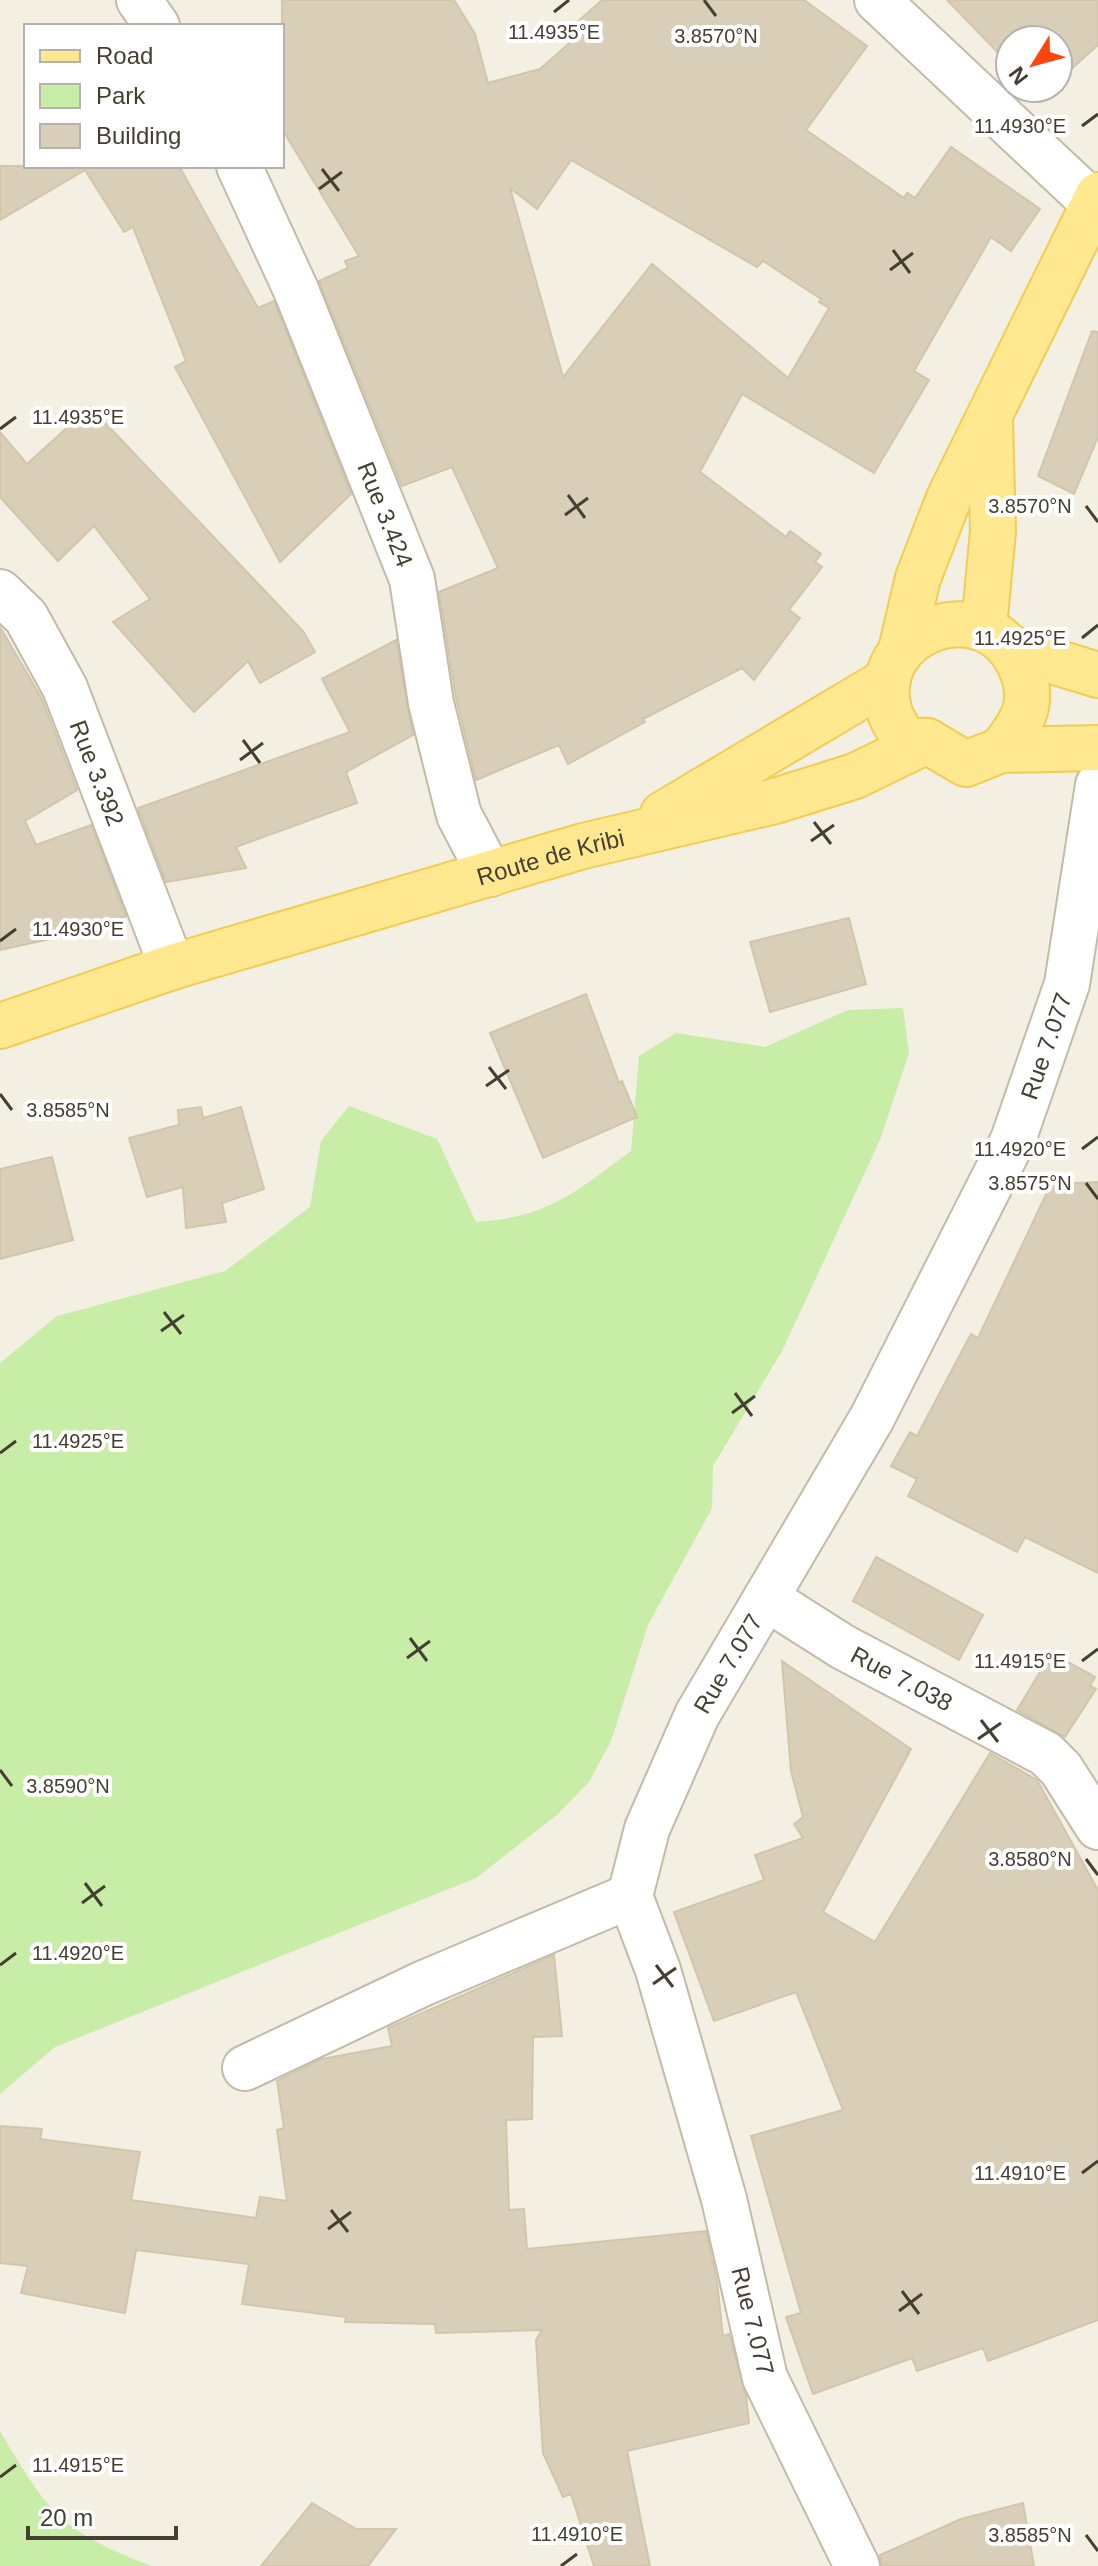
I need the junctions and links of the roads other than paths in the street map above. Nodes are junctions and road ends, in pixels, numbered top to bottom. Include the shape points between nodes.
1 (139, 0) edge
2 (877, 0) edge
3 (156, 24) edge
4 (240, 168) edge
5 (1095, 198) edge
6 (990, 414) junction
7 (0, 592) edge
8 (999, 638) junction
9 (895, 665) junction
10 (1098, 675) edge
11 (927, 741) junction
12 (1098, 748) edge
13 (1001, 750) junction
14 (1098, 785) edge
15 (583, 846) junction
16 (490, 874) junction
17 (172, 967) junction
18 (0, 1026) edge
19 (766, 1598) junction
20 (1098, 1827) edge
21 (630, 1896) junction
22 (245, 2068) dead end
23 (857, 2566) edge

1 - 3 street
2 - 5 street
4 - 16 street, Rue 3.424 via 296,290 412,579 431,703 459,815
5 - 6 main road
6 - 8 main road
6 - 9 main road via 918,578
7 - 17 street, Rue 3.392 via 26,617 65,688
8 - 9 main road via 954,622 925,630
8 - 10 main road
8 - 13 main road via 1028,684 1024,721
9 - 11 main road via 889,712 904,740
9 - 15 main road via 673,810
11 - 13 main road via 966,764
11 - 15 main road, Route de Kribi via 855,776 775,801
12 - 13 main road
14 - 19 street, Rue 7.077 via 1067,984 1013,1140 872,1418
15 - 16 main road, Route de Kribi
16 - 17 main road, Route de Kribi
17 - 18 main road, Route de Kribi
19 - 20 street, Rue 7.038 via 843,1647 1046,1754
19 - 21 street, Rue 7.077 via 697,1715 647,1829
21 - 22 street via 424,1983
21 - 23 street, Rue 7.077 via 658,1970 724,2199 765,2378

